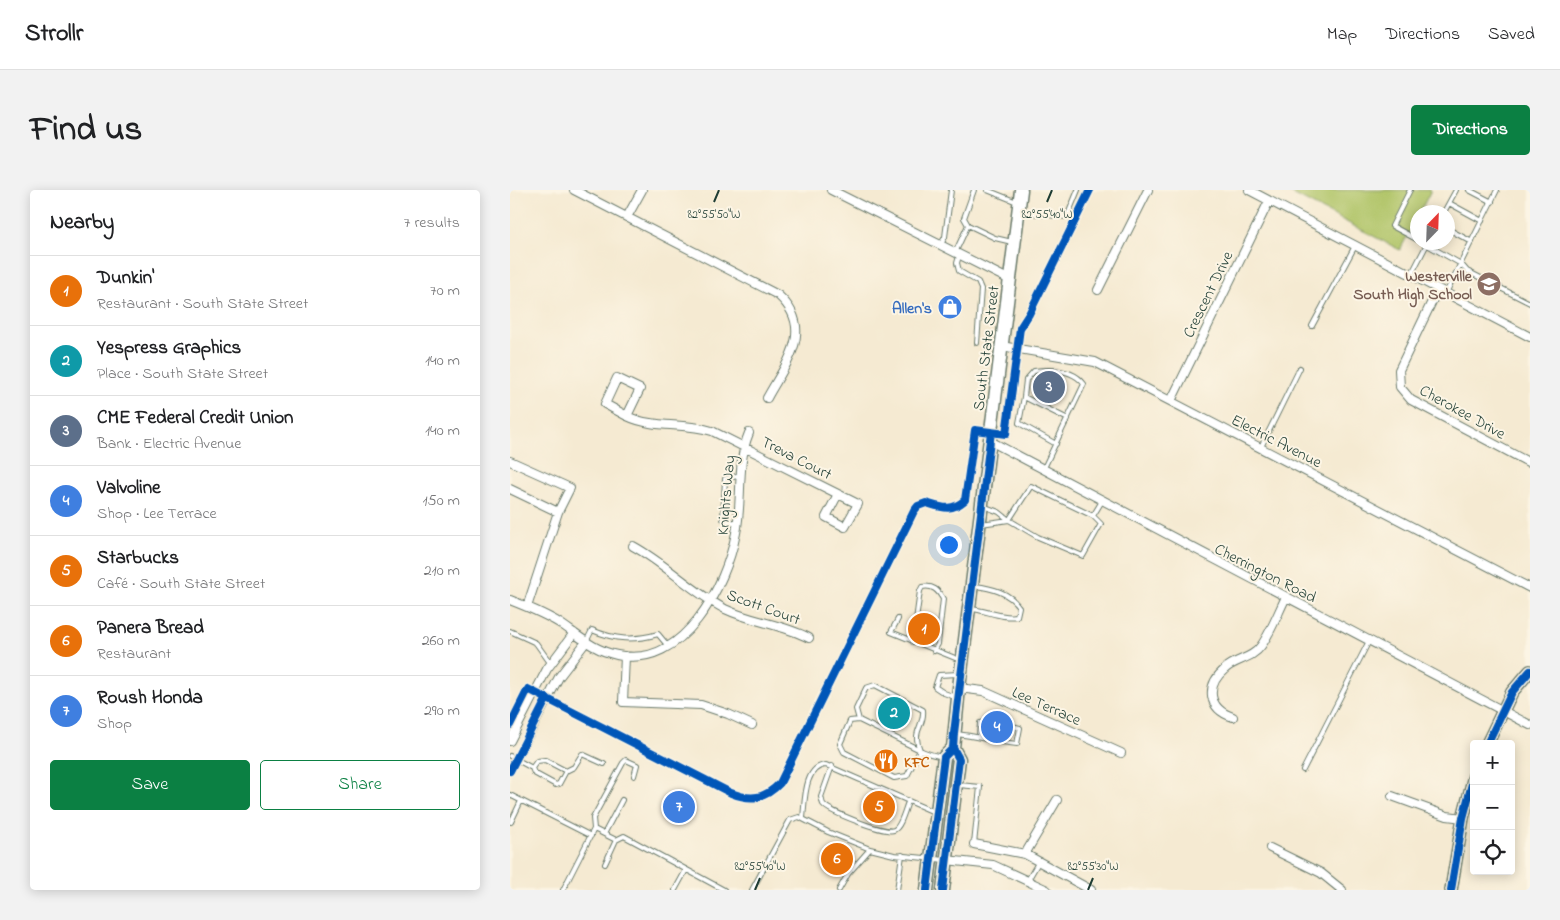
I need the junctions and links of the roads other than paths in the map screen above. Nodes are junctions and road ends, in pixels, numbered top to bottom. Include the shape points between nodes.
1 (574, 190) edge
2 (642, 190) edge
3 (831, 190) edge
4 (950, 190) edge
5 (974, 190) edge
6 (987, 190) edge
7 (1078, 190) edge
8 (1148, 190) edge
9 (1249, 190) edge
10 (1410, 190) edge
11 (1456, 190) edge
12 (1469, 190) edge
13 (1497, 190) edge
14 (1019, 201) edge
15 (1269, 201) junction
16 (1492, 202) junction
17 (1449, 203) joint
18 (627, 217) junction
19 (1482, 221) junction
20 (968, 225) junction
21 (1455, 233) edge
22 (1410, 236) edge
23 (1472, 242) junction
24 (1014, 243) junction
25 (940, 246) junction
26 (1355, 246) junction
27 (1425, 250) edge
28 (1438, 250) edge
29 (957, 254) junction
30 (1461, 264) junction
31 (1411, 276) junction
32 (1010, 280) junction
33 (1098, 290) dead end
34 (1442, 291) junction
35 (1530, 303) edge
36 (1312, 326) dead end
37 (1530, 337) edge
38 (976, 343) dead end
39 (1001, 346) junction
40 (1300, 368) dead end
41 (1024, 397) junction
42 (767, 398) dead end
43 (1171, 400) junction
44 (627, 416) junction
45 (1068, 418) junction
46 (749, 432) dead end
47 (990, 442) junction
48 (1056, 444) junction
49 (743, 446) junction
50 (1261, 447) junction
51 (510, 461) edge
52 (1530, 463) edge
53 (1043, 470) junction
54 (742, 475) junction
55 (510, 489) edge
56 (838, 494) junction
57 (1102, 502) junction
58 (981, 505) junction
59 (558, 512) junction
60 (1094, 516) junction
61 (1009, 520) junction
62 (738, 524) junction
63 (979, 524) junction
64 (633, 546) dead end
65 (972, 585) junction
66 (1530, 588) edge
67 (1286, 597) junction
68 (510, 600) edge
69 (711, 600) junction
70 (527, 607) junction
71 (969, 609) junction
72 (898, 619) dead end
73 (510, 631) edge
74 (574, 633) junction
75 (808, 638) dead end
76 (1368, 640) junction
77 (586, 642) junction
78 (913, 642) junction
79 (668, 647) junction
80 (934, 651) junction
81 (625, 656) junction
82 (962, 660) junction
83 (551, 664) junction
84 (1530, 671) edge
85 (959, 687) junction
86 (1502, 710) junction
87 (1233, 717) dead end
88 (859, 720) junction
89 (992, 724) dead end
90 (752, 725) dead end
91 (1530, 725) edge
92 (1004, 726) dead end
93 (954, 733) junction
94 (978, 737) junction
95 (1489, 740) edge
96 (510, 741) edge
97 (920, 750) junction
98 (1121, 753) dead end
99 (952, 754) junction
100 (513, 758) edge
101 (604, 764) dead end
102 (832, 766) junction
103 (532, 768) junction
104 (1303, 770) dead end
105 (566, 771) junction
106 (510, 772) edge
107 (634, 776) dead end
108 (940, 782) junction
109 (956, 784) junction
110 (1472, 785) edge
111 (510, 795) edge
112 (1392, 796) dead end
113 (622, 800) dead end
114 (1057, 800) dead end
115 (522, 801) junction
116 (908, 802) junction
117 (954, 802) junction
118 (936, 812) junction
119 (803, 818) junction
120 (1463, 818) junction
121 (511, 822) edge
122 (594, 829) junction
123 (604, 834) junction
124 (591, 836) junction
125 (616, 840) junction
126 (974, 844) joint
127 (1270, 848) dead end
128 (870, 849) junction
129 (1025, 854) junction
130 (902, 855) junction
131 (931, 858) junction
132 (946, 860) junction
133 (1038, 861) junction
134 (605, 864) dead end
135 (686, 870) junction
136 (1028, 880) junction
137 (563, 890) edge
138 (675, 890) edge
139 (724, 890) edge
140 (752, 890) edge
141 (839, 890) edge
142 (897, 890) edge
143 (927, 890) edge
144 (935, 890) edge
145 (943, 890) edge
146 (1047, 890) edge
147 (1091, 890) edge
148 (1342, 890) edge
149 (1451, 890) edge

1 - 18 street
2 - 18 street
3 - 25 street
4 - 25 lane via 945,237
5 - 20 lane via 964,218
6 - 14 lane
7 - 14 lane via 1066,217
8 - 33 street
9 - 15 street
10 - 22 lane via 1392,226
11 - 17 lane
12 - 16 lane
13 - 16 lane
14 - 24 main road, South State Street
15 - 26 street
15 - 43 street, Crescent Drive
16 - 19 lane
17 - 19 lane
18 - 42 street via 778,295 789,305 798,333
19 - 23 lane
20 - 24 lane via 994,238
20 - 29 lane
21 - 23 lane
23 - 30 lane
24 - 32 main road, South State Street
25 - 29 street
26 - 31 street
26 - 36 lane
27 - 31 lane
28 - 30 lane
29 - 32 street
29 - 38 lane via 957,267 978,282 981,289
30 - 34 lane
30 - 35 lane via 1467,271
31 - 34 street
32 - 39 main road, South State Street
34 - 37 street
34 - 52 street, Cherokee Drive via 1399,370 1400,387 1411,400
39 - 43 street, Electric Avenue via 1095,362
39 - 47 main road, South State Street
40 - 50 lane
41 - 45 lane
41 - 45 lane via 1026,380 1034,371 1052,369 1074,376 1082,381 1083,387
41 - 48 lane via 1019,423
43 - 50 street, Electric Avenue
44 - 44 street, Treva Court via 640,389 617,378 605,404
44 - 49 street, Treva Court via 668,427 698,427
45 - 48 lane
46 - 49 street, Knights Way
47 - 53 street, Cherrington Road
47 - 58 main road, South State Street
48 - 53 lane
49 - 54 street, Knights Way
49 - 56 street, Treva Court
50 - 66 street, Electric Avenue
51 - 59 street via 570,488
53 - 57 street, Cherrington Road
54 - 62 street, Knights Way
54 - 62 lane via 725,479 723,519
55 - 59 street
56 - 56 street, Treva Court via 826,517 845,527 858,504
57 - 60 lane
57 - 67 street, Cherrington Road
58 - 61 lane
58 - 63 main road, South State Street
59 - 70 street
60 - 61 lane via 1031,486
60 - 61 lane via 1101,524 1083,556 1038,537
61 - 63 lane
62 - 69 street, Knights Way via 729,558
63 - 65 main road, South State Street
64 - 69 street, Scott Court
65 - 71 main road, South State Street
65 - 71 lane via 1010,597 1019,607 1019,612 1010,618
67 - 76 street, Cherrington Road
67 - 87 street via 1260,647 1247,658 1226,668 1214,685 1215,705 1222,713
68 - 70 street, Knights Way
69 - 75 street, Scott Court via 749,618 780,625
69 - 79 street, Knights Way via 691,628
70 - 74 street, Knights Way
71 - 82 main road, South State Street
72 - 78 lane via 890,632
73 - 83 lane via 536,643
74 - 77 street, Knights Way
74 - 83 street
76 - 86 street, Cherrington Road
76 - 104 lane
77 - 79 lane via 592,630 624,640 658,634
77 - 81 street, Knights Way
77 - 100 street via 559,677
78 - 80 lane
78 - 80 lane via 920,591 928,586 936,589 943,599 938,644
79 - 81 street, Knights Way via 644,657
80 - 82 lane
81 - 90 street via 623,702 701,705
82 - 85 main road, South State Street
83 - 96 street
84 - 86 street
85 - 85 lane via 939,675 935,686 944,694
85 - 93 main road, South State Street
85 - 98 street, Lee Terrace via 983,691
86 - 91 street, Cherrington Road
86 - 95 street
88 - 97 lane
88 - 97 lane via 850,721 840,744 844,752 894,778 906,776
88 - 97 lane via 856,709 866,688 875,685 923,710 924,716 915,740
89 - 94 lane via 982,724
92 - 94 lane via 1020,728 1017,744 986,741
93 - 94 lane
93 - 99 main road, South State Street
97 - 99 lane
99 - 108 main road, South State Street
99 - 109 main road, South State Street
99 - 117 main road via 949,785
100 - 103 lane
100 - 106 street
101 - 105 lane via 582,754 574,767
102 - 116 lane
102 - 116 lane via 821,797 832,810 874,828 891,831 896,828
102 - 119 lane via 817,765 813,769 808,780
103 - 105 lane via 537,761 545,760
103 - 105 lane via 534,773 556,785
107 - 122 lane via 637,765 626,760 593,818
108 - 118 main road, South State Street
108 - 132 main road via 946,804 940,850
109 - 117 main road, South State Street
109 - 126 lane via 980,787
110 - 120 street
111 - 115 lane
112 - 120 street via 1446,816
113 - 123 lane
114 - 129 street
115 - 121 lane
115 - 124 lane
116 - 118 lane
117 - 132 main road, South State Street
118 - 131 main road, South State Street
119 - 128 lane
119 - 140 lane via 790,820
120 - 149 street
122 - 123 lane
122 - 124 lane
123 - 125 lane
124 - 137 lane
125 - 134 lane
125 - 135 lane via 624,836
126 - 129 street
127 - 148 street via 1321,873
128 - 130 lane
128 - 141 lane
129 - 133 street
130 - 131 lane
130 - 142 lane
131 - 132 lane
131 - 143 main road, South State Street
131 - 144 main road via 938,869
132 - 136 street via 993,865
132 - 145 main road, South State Street
133 - 136 lane
133 - 147 street
135 - 138 lane
135 - 139 lane
136 - 146 street

